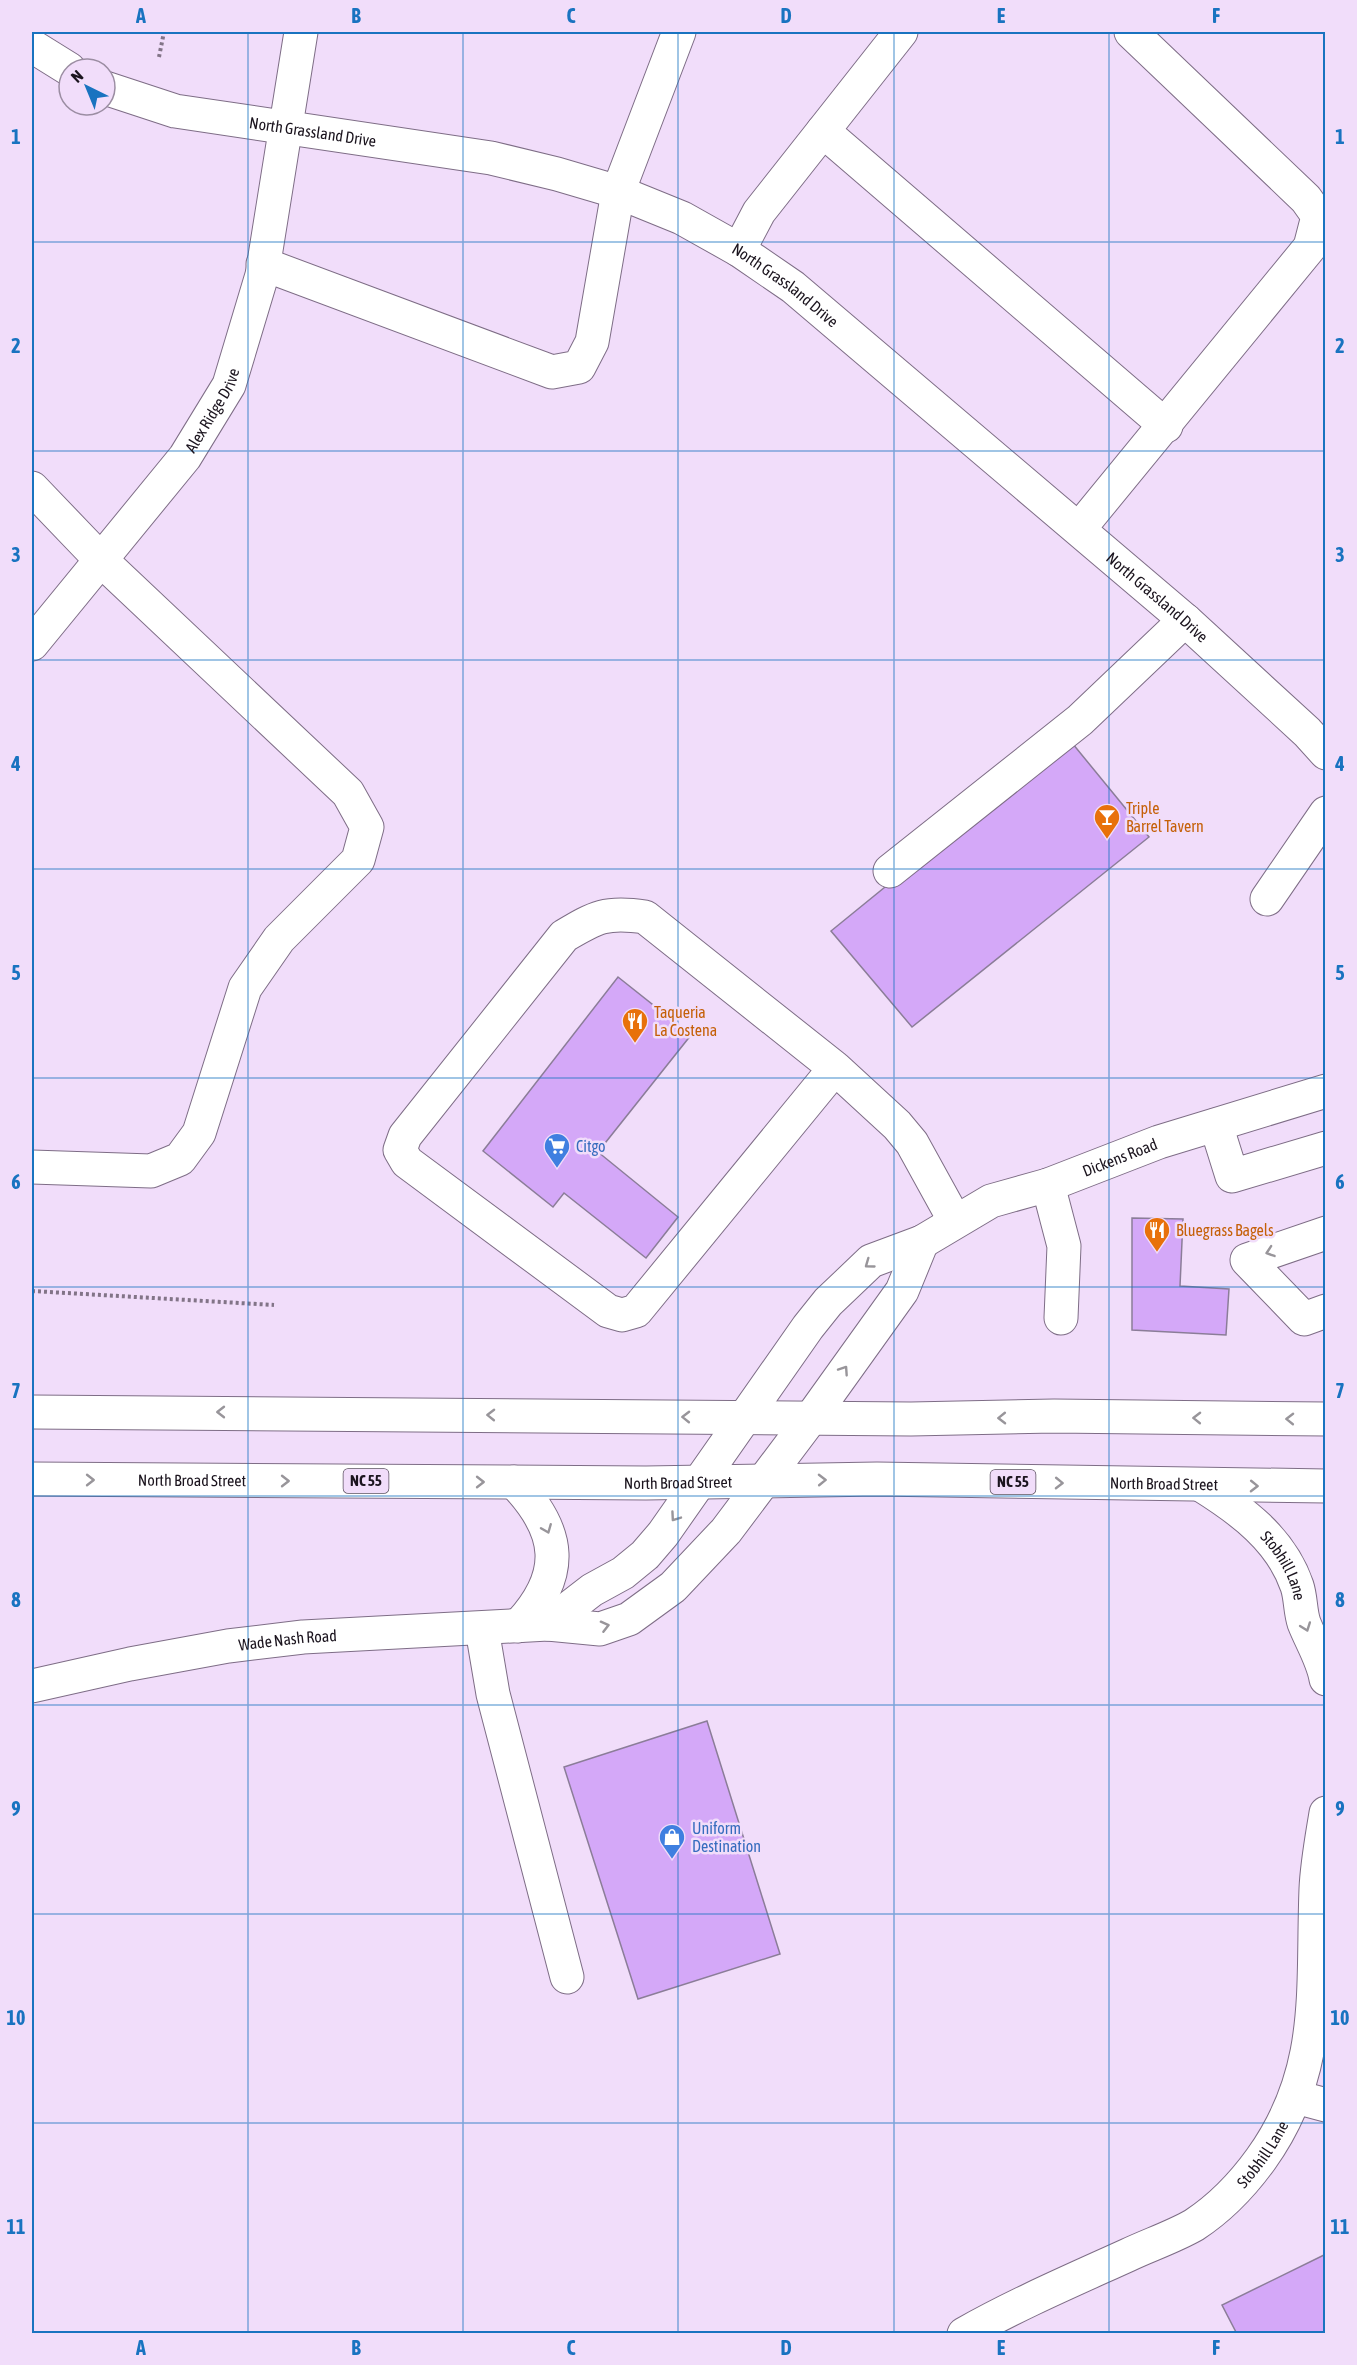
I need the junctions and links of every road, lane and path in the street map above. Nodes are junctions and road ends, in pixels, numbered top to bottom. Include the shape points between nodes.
1 (164, 32) edge
2 (301, 32) edge
3 (679, 32) edge
4 (901, 32) edge
5 (1131, 32) edge
6 (32, 46) edge
7 (159, 57) dead end
8 (57, 62) edge
9 (117, 92) edge
10 (287, 126) junction
11 (823, 131) junction
12 (618, 192) junction
13 (739, 250) junction
14 (263, 264) junction
15 (1166, 426) junction
16 (32, 488) edge
17 (1079, 529) junction
18 (101, 560) junction
19 (1185, 620) junction
20 (32, 644) edge
21 (1326, 753) edge
22 (1326, 813) edge
23 (891, 871) dead end
24 (1267, 899) dead end
25 (835, 1068) junction
26 (1326, 1091) edge
27 (1216, 1125) junction
28 (1326, 1148) edge
29 (32, 1167) edge
30 (1048, 1185) junction
31 (955, 1221) junction
32 (1326, 1233) edge
33 (922, 1242) junction
34 (32, 1291) edge
35 (274, 1305) dead end
36 (1326, 1311) edge
37 (1061, 1318) dead end
38 (32, 1412) edge
39 (744, 1418) junction
40 (812, 1418) junction
41 (1326, 1419) edge
42 (32, 1479) edge
43 (700, 1481) junction
44 (764, 1481) junction
45 (514, 1482) junction
46 (1201, 1485) junction
47 (1326, 1486) edge
48 (533, 1625) junction
49 (482, 1629) junction
50 (1326, 1676) edge
51 (32, 1686) edge
52 (1326, 1813) edge
53 (567, 1977) dead end
54 (1311, 2101) edge
55 (1014, 2322) edge
56 (964, 2334) edge

1 - 7 path
2 - 10 main road, Alex Ridge Drive
3 - 12 main road
4 - 11 main road
5 - 15 main road via 1306,199 1318,216 1310,247
6 - 8 main road
9 - 10 main road, North Grassland Drive via 175,111
10 - 12 main road, North Grassland Drive via 491,158
10 - 14 main road, Alex Ridge Drive
11 - 13 main road via 759,212
11 - 15 main road
12 - 13 main road, North Grassland Drive via 682,218
12 - 14 main road via 591,342 579,367 552,372
13 - 17 main road, North Grassland Drive via 793,287
14 - 18 main road, Alex Ridge Drive via 229,385 185,457
15 - 17 main road
16 - 18 main road
17 - 19 main road, North Grassland Drive
18 - 20 main road, Alex Ridge Drive
18 - 29 main road via 348,793 367,827 358,860 279,939 245,988 199,1134 180,1158 151,1171
19 - 21 main road, North Grassland Drive
19 - 23 main road via 1080,720
22 - 24 main road
25 - 25 main road via 645,917 616,913 591,920 564,936 405,1136 400,1150 407,1162 608,1311 622,1315 636,1311
25 - 31 main road via 912,1143
26 - 27 main road, Dickens Road
27 - 28 main road via 1232,1176
27 - 30 main road, Dickens Road via 1159,1142
30 - 31 main road, Dickens Road via 991,1201
30 - 37 main road via 1064,1246
31 - 33 main road, Dickens Road
32 -> 36 main road via 1247,1260 1304,1319
33 -> 39 main road, Dickens Road via 871,1261 848,1282 808,1327
40 -> 33 main road via 902,1291
34 - 35 path
39 -> 38 main road
39 - 40 main road
39 - 43 main road
41 -> 40 main road
40 - 44 main road
42 -> 45 main road, North Broad Street / NC 55
43 - 44 main road, North Broad Street / NC 55
43 - 45 main road, North Broad Street / NC 55
43 -> 48 main road via 645,1555
44 -> 46 main road, North Broad Street / NC 55 via 877,1479
48 -> 44 main road, Wade Nash Road via 600,1629 629,1619 652,1604 709,1551
45 -> 48 main road via 533,1502 551,1539 553,1563 548,1587 536,1607
46 -> 47 main road, North Broad Street / NC 55
46 -> 50 main road, Stobhill Lane via 1235,1506 1286,1561 1298,1587 1303,1620
48 - 49 main road, Wade Nash Road
49 - 51 main road, Wade Nash Road via 314,1636 228,1646
49 - 53 main road via 493,1694
52 - 54 main road, Stobhill Lane via 1316,1886 1311,2035 1306,2067
54 - 55 main road, Stobhill Lane via 1222,2204 1193,2225
55 - 56 main road, Stobhill Lane

